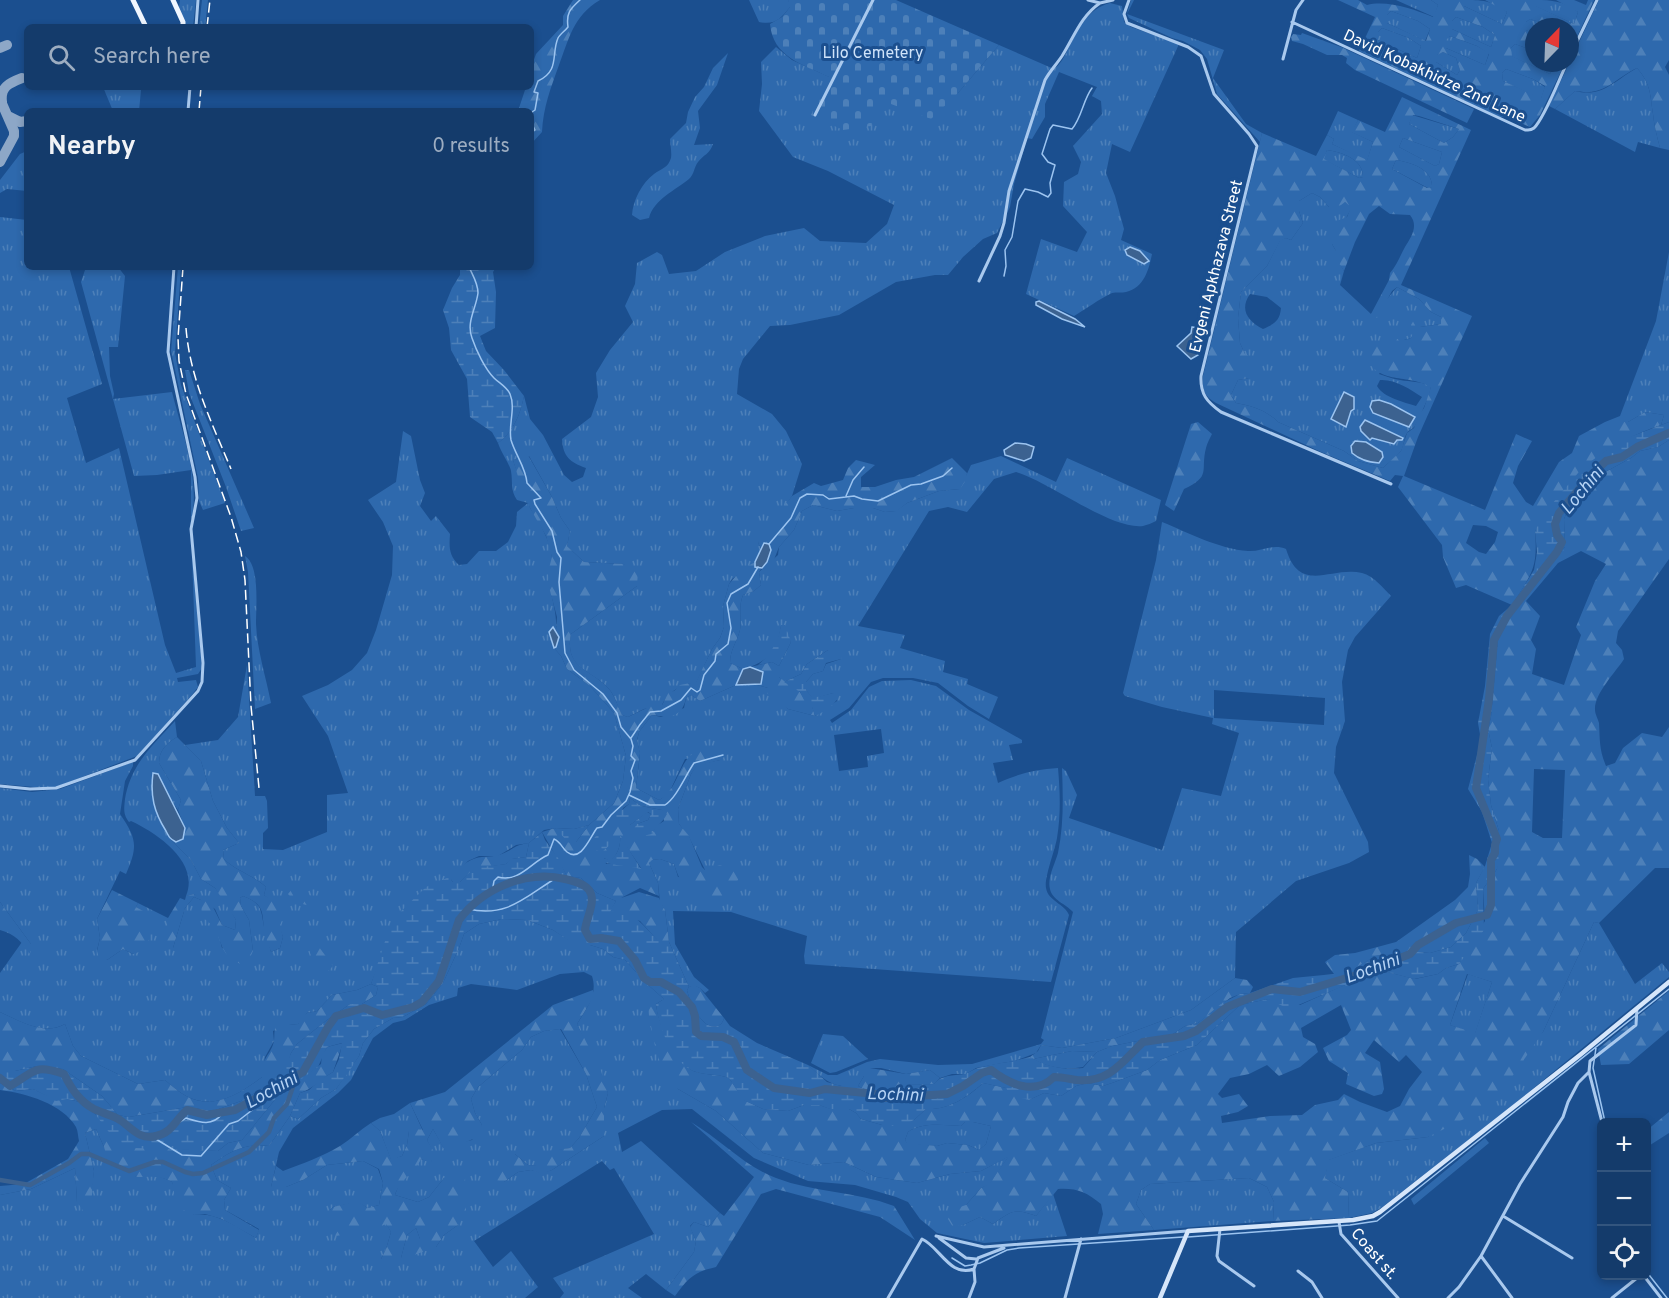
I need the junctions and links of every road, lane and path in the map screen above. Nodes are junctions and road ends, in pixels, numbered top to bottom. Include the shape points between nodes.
1 (133, 0) edge
2 (173, 0) edge
3 (198, 0) edge
4 (873, 0) edge
5 (1088, 0) edge
6 (1113, 0) edge
7 (1129, 0) edge
8 (1303, 0) edge
9 (1597, 0) edge
10 (1100, 3) junction
11 (1292, 22) junction
12 (145, 24) edge
13 (183, 24) edge
14 (196, 24) edge
15 (1579, 37) edge
16 (1282, 59) dead end
17 (1563, 72) edge
18 (190, 90) edge
19 (188, 108) edge
20 (815, 116) dead end
21 (174, 270) edge
22 (979, 281) dead end
23 (1391, 484) dead end
24 (0, 786) edge
25 (1669, 982) edge
26 (1637, 1013) junction
27 (1589, 1072) junction
28 (1601, 1118) edge
29 (1503, 1216) junction
30 (1339, 1222) junction
31 (1220, 1229) junction
32 (1188, 1231) junction
33 (1081, 1239) junction
34 (1010, 1245) junction
35 (1481, 1256) junction
36 (978, 1258) junction
37 (1572, 1258) dead end
38 (974, 1269) junction
39 (1298, 1271) dead end
40 (1634, 1280) edge
41 (1648, 1280) edge
42 (1254, 1286) dead end
43 (888, 1298) edge
44 (969, 1298) edge
45 (1065, 1298) edge
46 (1160, 1298) edge
47 (1322, 1298) edge
48 (1398, 1298) edge
49 (1448, 1298) edge
50 (1512, 1298) edge
51 (1612, 1298) edge
52 (1661, 1298) edge

1 - 12 main road
2 - 13 main road
3 - 14 street
4 - 20 street
5 - 10 street
6 - 10 street
7 - 23 street, Evgeni Apkhazava Street via 1124,14 1127,23 1201,56 1214,94 1257,146 1200,376 1204,396 1221,412
8 - 11 street
9 - 15 street
10 - 22 street via 1082,21 1045,80 1009,191 1000,236
11 - 16 street
11 - 17 street, David Kobakhidze 2nd Lane via 1525,130 1534,128
18 - 19 street
21 - 24 street via 168,352 195,477 197,498 191,529 202,682 194,696 135,760 56,788
25 - 26 street
26 - 27 street via 1636,1024 1590,1061
26 - 30 street via 1380,1212 1364,1219
27 - 28 street
27 - 29 street via 1578,1083 1563,1117
29 - 35 street
29 - 37 street
30 - 31 street
30 - 48 street, Coast st. via 1341,1234
31 - 32 street
31 - 42 street via 1219,1261
32 - 33 street
32 - 46 street
33 - 34 street
33 - 45 street
34 - 36 street
34 - 36 street via 984,1247 936,1236 966,1258
35 - 49 street
35 - 50 street
36 - 38 street
38 - 43 street via 954,1268 922,1239
38 - 44 street via 975,1282
39 - 47 street via 1312,1282
40 - 51 street
41 - 52 street

